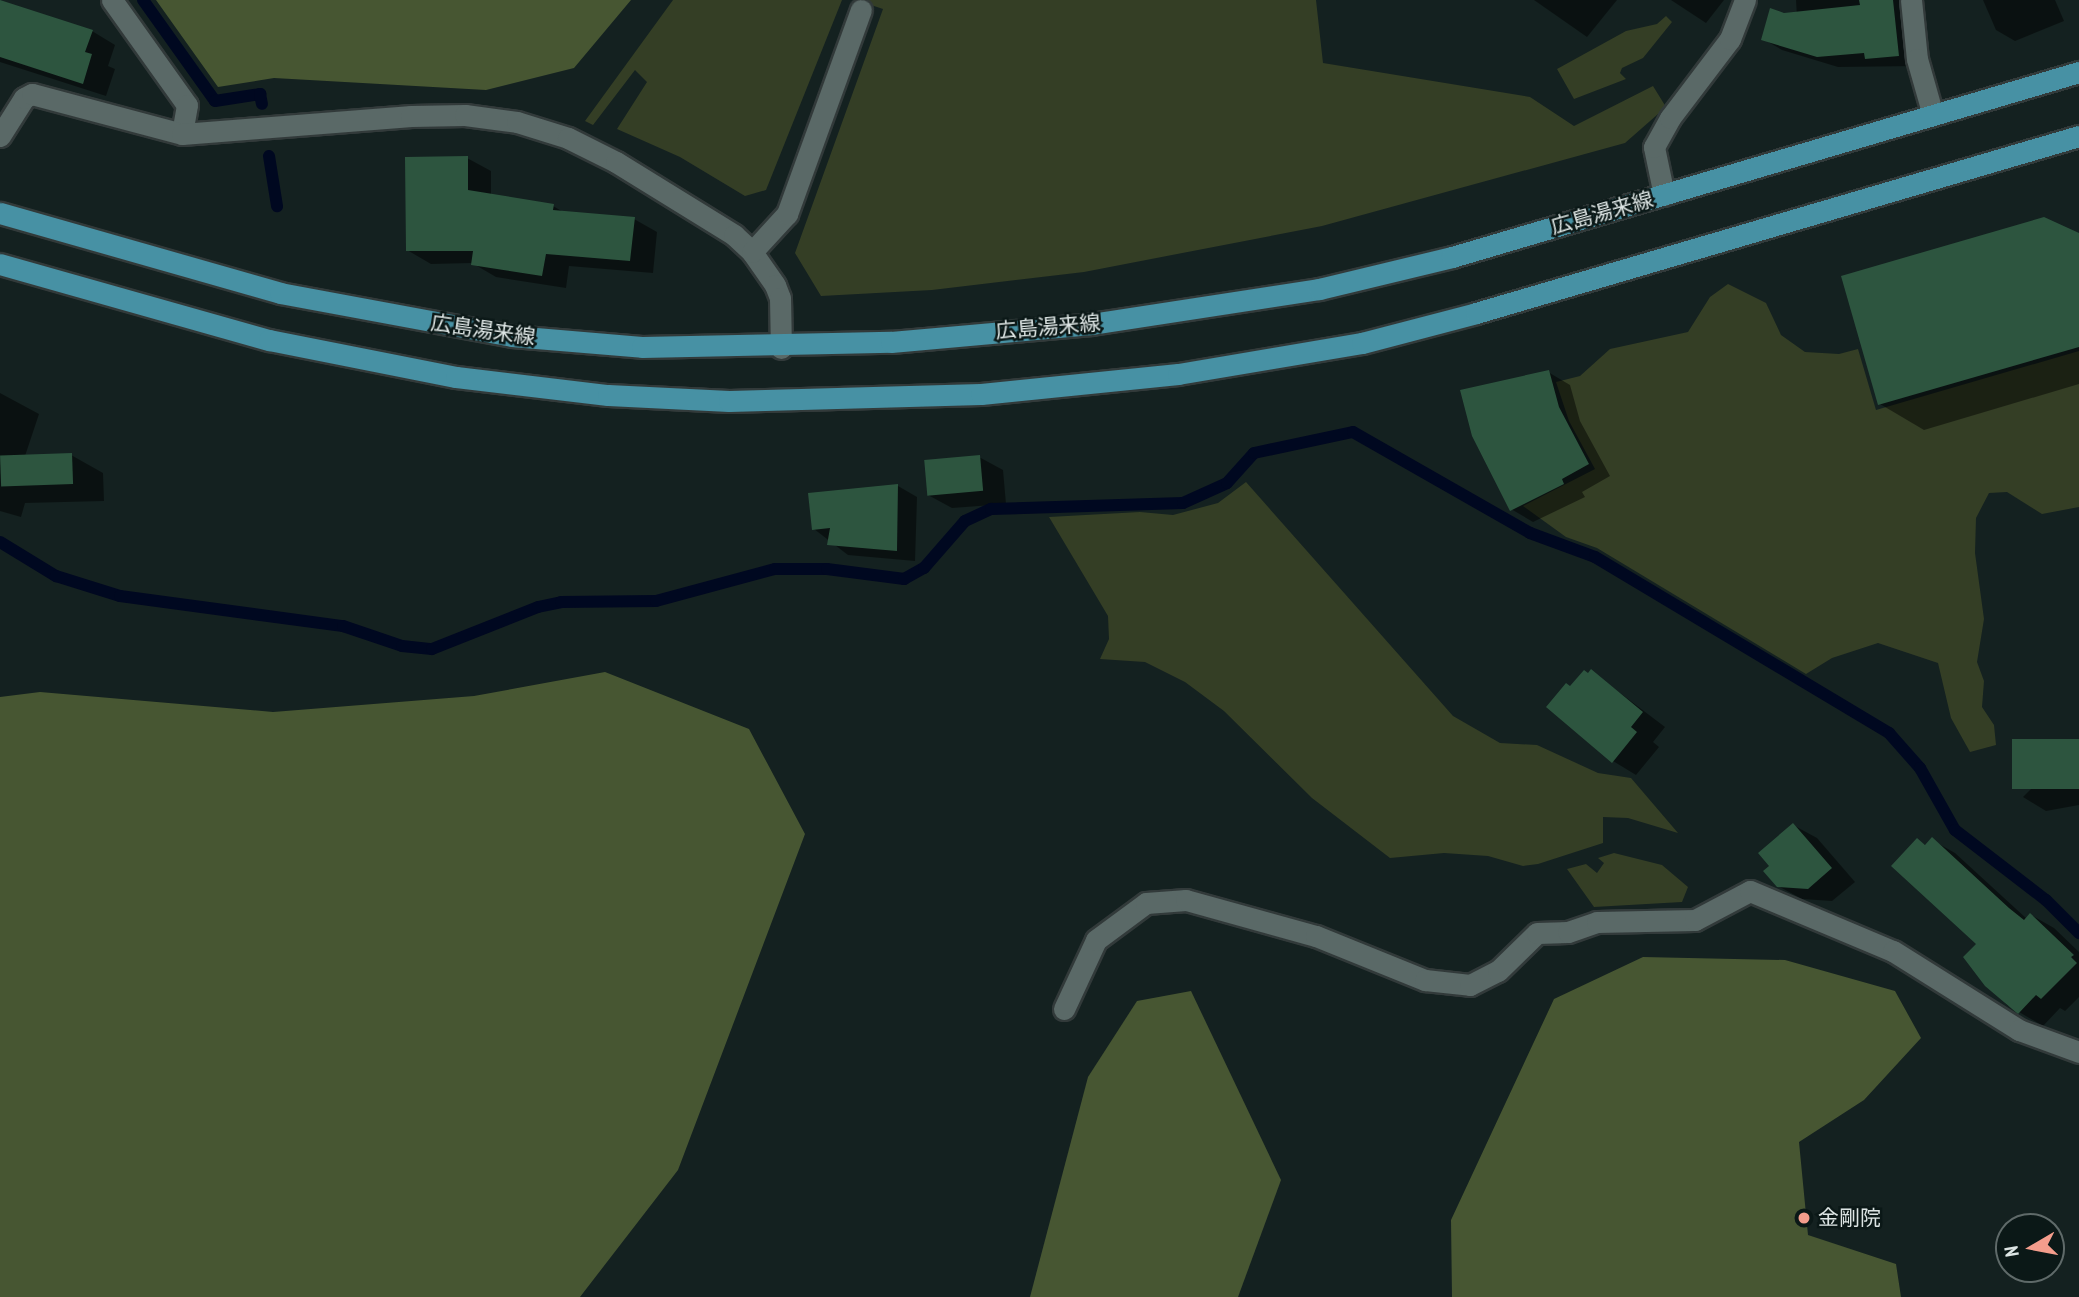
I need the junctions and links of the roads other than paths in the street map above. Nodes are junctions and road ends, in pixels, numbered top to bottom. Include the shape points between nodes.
1 (112, 0) edge
2 (1745, 0) edge
3 (1911, 0) edge
4 (861, 10) dead end
5 (2079, 72) edge
6 (1933, 115) junction
7 (182, 134) junction
8 (0, 136) edge
9 (2079, 136) edge
10 (1664, 195) junction
11 (0, 213) edge
12 (752, 252) junction
13 (0, 264) edge
14 (781, 348) junction
15 (1064, 1009) dead end
16 (2079, 1052) edge

1 - 7 street via 187,105
2 - 10 street via 1730,39 1670,118 1654,147
3 - 6 street via 1917,59
4 - 12 street via 787,214
5 - 6 main road, 広島湯来線
6 - 10 main road, 広島湯来線
7 - 8 street via 32,94 24,98
7 - 12 street via 465,115 517,122 568,138 616,162
9 - 13 main road via 1362,343 1178,374 981,394 729,401 608,395 456,377 256,337
10 - 14 main road, 広島湯来線 via 1452,257 1233,304 1091,324
11 - 14 main road, 広島湯来線 via 267,289 429,323 642,347
12 - 14 street via 780,299
15 - 16 street via 1096,940 1146,903 1186,900 1316,936 1425,980 1469,985 1498,971 1536,933 1568,932 1597,922 1695,920 1750,891 1893,951 2019,1030

